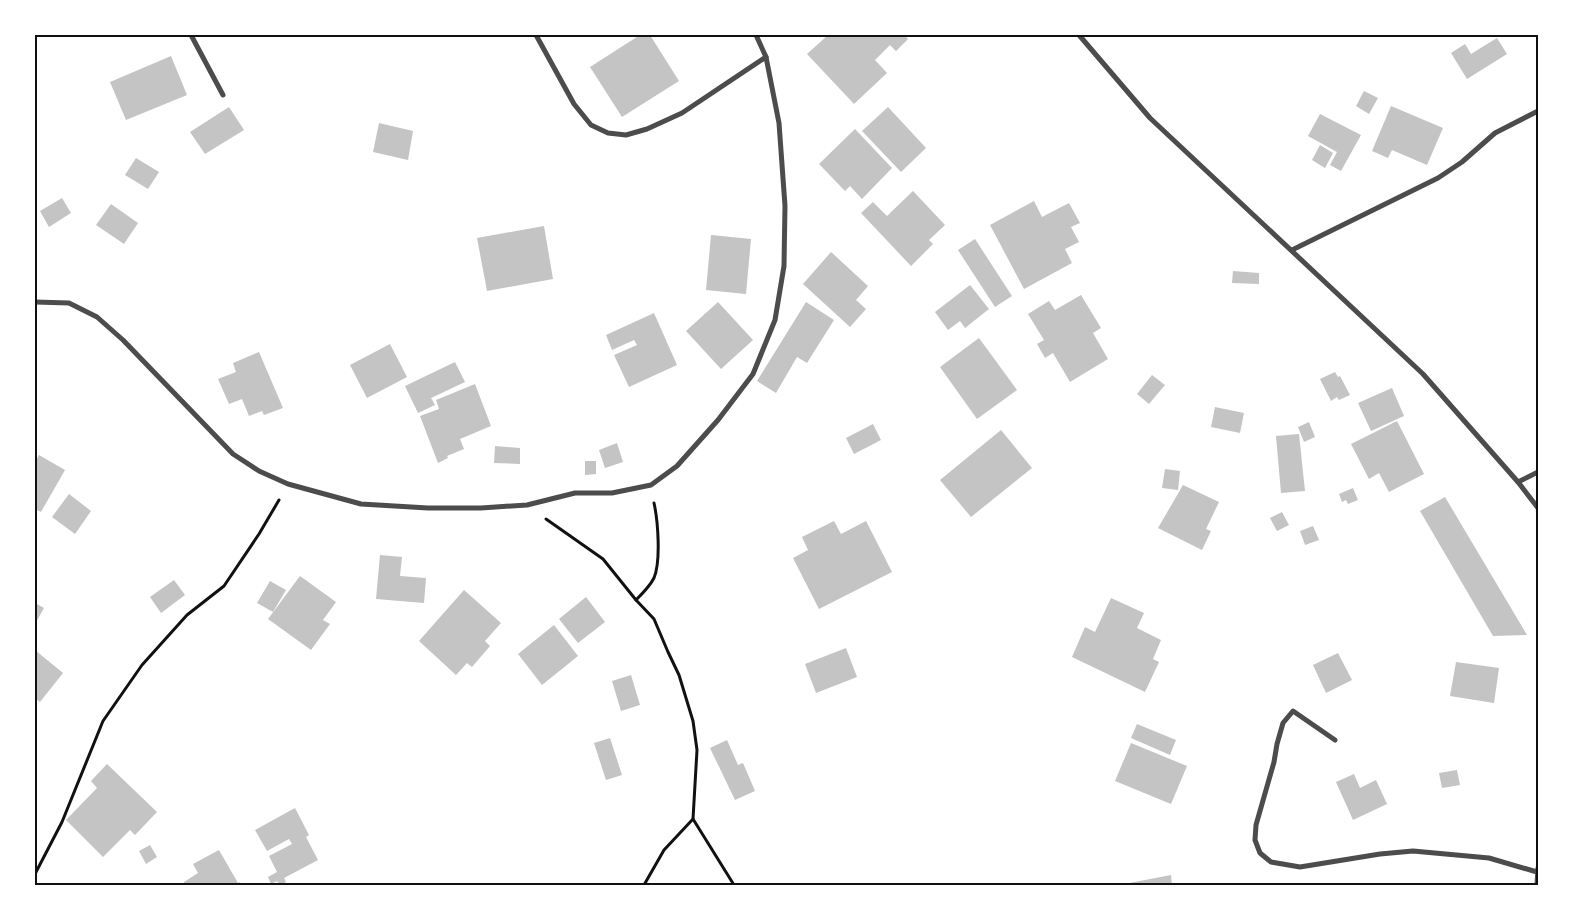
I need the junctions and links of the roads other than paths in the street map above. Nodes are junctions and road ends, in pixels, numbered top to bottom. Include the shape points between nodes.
1 (191, 35) edge
2 (536, 35) edge
3 (756, 35) edge
4 (1079, 35) edge
5 (766, 57) junction
6 (223, 95) dead end
7 (1538, 111) edge
8 (1292, 250) junction
9 (35, 302) edge
10 (1538, 472) edge
11 (1518, 482) junction
12 (1538, 508) edge
13 (1335, 740) dead end
14 (1538, 868) edge
15 (1538, 872) edge
16 (1537, 885) edge

1 - 6 street
2 - 5 street via 574,104 591,125 608,133 626,135 682,113
3 - 5 street
4 - 8 street via 1150,118
5 - 9 street via 779,123 785,206 784,266 774,320 753,374 677,466 651,485 612,493 574,493 527,505 472,508 361,504 288,484 232,454 97,317 69,303
7 - 8 street via 1495,133 1438,178
8 - 11 street via 1423,374
10 - 11 street
11 - 12 street
13 - 15 street via 1293,710 1283,723 1256,825 1255,840 1260,853 1270,862 1300,867 1412,851 1489,858
14 - 15 street
15 - 16 street

